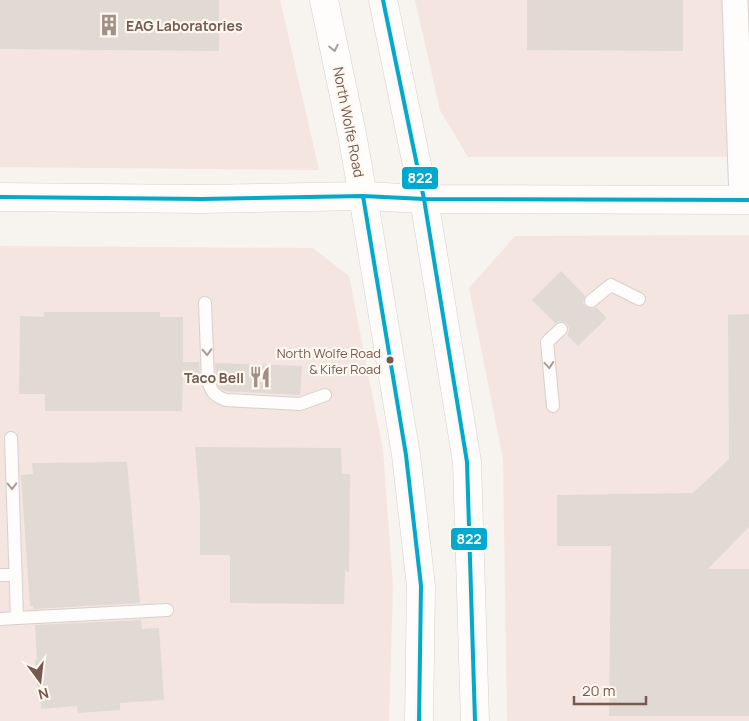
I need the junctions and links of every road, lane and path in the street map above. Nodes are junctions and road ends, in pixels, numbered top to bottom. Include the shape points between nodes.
1 (324, 0) edge
2 (383, 0) edge
3 (735, 0) edge
4 (363, 196) junction
5 (0, 197) edge
6 (424, 199) junction
7 (745, 200) edge
8 (639, 299) dead end
9 (591, 301) dead end
10 (205, 303) dead end
11 (561, 329) dead end
12 (325, 395) dead end
13 (553, 406) dead end
14 (11, 438) dead end
15 (14, 574) junction
16 (0, 575) edge
17 (168, 610) dead end
18 (16, 618) junction
19 (0, 619) edge
20 (419, 721) edge
21 (475, 721) edge

1 -> 4 main road, North Wolfe Road
2 - 6 main road
3 - 7 street
4 - 5 main road via 202,199
4 - 6 main road
4 - 20 main road, North Wolfe Road via 406,455 421,586
6 - 7 main road
6 - 21 main road via 467,462
8 - 9 lane via 611,285
10 -> 12 lane via 208,381 217,397 300,404
11 -> 13 lane via 547,342
14 -> 15 lane
15 - 16 lane
15 - 18 lane
17 - 18 lane
18 - 19 lane

